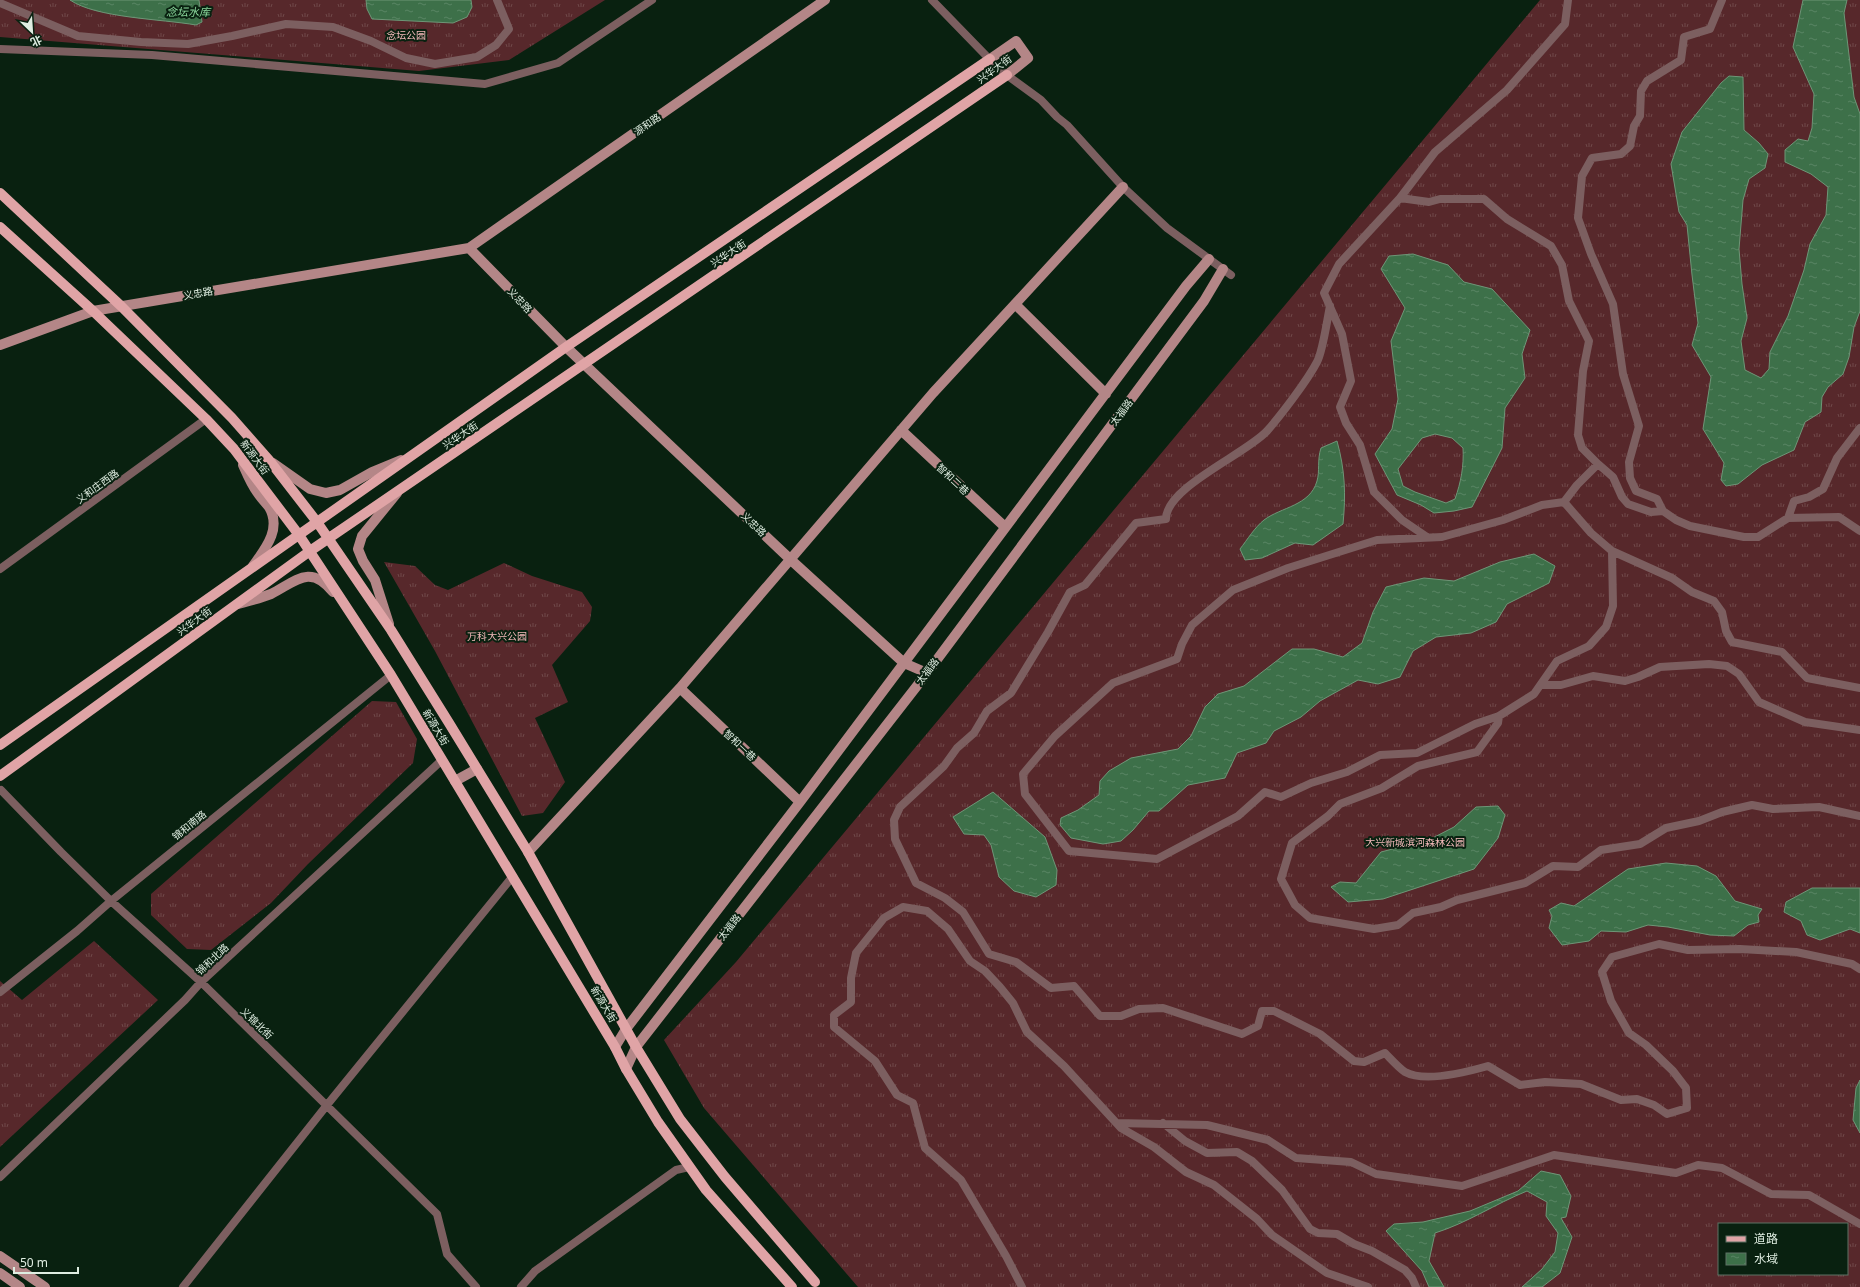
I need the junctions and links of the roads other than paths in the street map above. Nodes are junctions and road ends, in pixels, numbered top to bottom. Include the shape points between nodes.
1 (497, 0) edge
2 (652, 0) edge
3 (825, 0) edge
4 (932, 0) edge
5 (1568, 0) edge
6 (1722, 0) edge
7 (0, 4) edge
8 (0, 48) edge
9 (990, 59) junction
10 (1007, 75) junction
11 (1123, 187) junction
12 (0, 193) edge
13 (1400, 198) junction
14 (0, 227) edge
15 (469, 248) junction
16 (1209, 259) junction
17 (1227, 272) joint
18 (1015, 304) junction
19 (121, 306) junction
20 (1330, 306) junction
21 (93, 311) junction
22 (0, 345) edge
23 (566, 347) junction
24 (586, 365) junction
25 (1106, 394) junction
26 (206, 419) junction
27 (1860, 428) edge
28 (901, 430) junction
29 (234, 449) junction
30 (409, 457) junction
31 (269, 460) junction
32 (1598, 464) junction
33 (397, 493) junction
34 (1564, 502) junction
35 (1663, 511) junction
36 (1788, 518) junction
37 (317, 522) junction
38 (1006, 527) junction
39 (1860, 531) edge
40 (299, 535) junction
41 (1427, 537) junction
42 (330, 539) junction
43 (310, 551) junction
44 (1612, 551) junction
45 (791, 560) junction
46 (0, 569) edge
47 (249, 571) junction
48 (235, 606) junction
49 (354, 617) junction
50 (391, 630) junction
51 (904, 663) junction
52 (926, 673) junction
53 (391, 675) junction
54 (1541, 685) junction
55 (680, 688) junction
56 (1860, 688) edge
57 (1500, 716) junction
58 (1860, 730) edge
59 (0, 745) edge
60 (442, 760) junction
61 (477, 769) junction
62 (0, 776) edge
63 (455, 781) junction
64 (1, 790) dead end
65 (800, 802) junction
66 (1860, 816) edge
67 (528, 852) junction
68 (513, 876) junction
69 (111, 901) junction
70 (1860, 969) edge
71 (201, 982) junction
72 (0, 992) edge
73 (626, 1029) junction
74 (616, 1047) junction
75 (636, 1047) junction
76 (626, 1069) junction
77 (327, 1105) junction
78 (1117, 1123) junction
79 (1163, 1123) junction
80 (690, 1167) junction
81 (0, 1177) edge
82 (1860, 1224) edge
83 (0, 1256) edge
84 (0, 1274) edge
85 (817, 1285) edge
86 (20, 1287) edge
87 (45, 1287) edge
88 (183, 1287) edge
89 (476, 1287) edge
90 (521, 1287) edge
91 (792, 1287) edge
92 (1022, 1287) edge
93 (1368, 1287) edge
94 (1416, 1287) edge

1 - 7 street via 509,29 496,45 476,57 435,64 406,58 333,27 286,24 188,44 141,42 78,36
2 - 8 street via 558,63 485,84 152,55
3 - 15 street, 源和路
4 - 9 street
5 - 13 street via 1565,24 1507,90 1435,152
6 - 35 street via 1710,29 1684,37 1681,60 1647,82 1641,91 1640,116 1634,126 1630,146 1620,154 1592,158 1582,176 1578,218 1613,304 1623,374 1639,426 1630,462 1630,478 1636,491 1657,499
9 - 10 street
9 - 10 street, 兴华大街 via 1016,40 1028,58
9 - 23 main road, 兴华大街
10 - 11 street via 1041,100 1067,125
10 - 24 main road, 兴华大街
11 - 16 street via 1167,228
11 - 18 street
12 - 19 main road
13 - 20 street via 1339,264 1324,293
13 - 32 street via 1429,202 1440,199 1484,199 1507,219 1551,246 1562,265 1569,301 1589,341 1582,371 1578,435 1582,448
14 - 21 main road, 新源大街
15 - 19 street, 义忠路
15 - 23 street, 义忠路
16 - 17 street
16 - 25 street, 太福路
17 - 52 street, 太福路
18 - 25 street
18 - 28 street
19 - 21 street, 义忠路
19 - 31 main road via 232,418
20 - 41 street via 1342,334 1352,381 1340,407 1346,423 1360,445 1374,492 1402,520
20 - 70 street via 1317,362 1266,432 1186,488 1166,513 1166,519 1136,523 1085,585 1070,592 1011,693 987,711 974,733 957,748 944,766 900,807 894,820 895,839 916,883 945,898 963,912 989,954 1016,962 1051,988 1074,986 1100,1016 1121,1016 1139,1009 1163,1008 1242,1034 1258,1026 1262,1011 1274,1011 1320,1034 1354,1061 1364,1062 1384,1053 1406,1072 1419,1076 1457,1075 1488,1066 1520,1085 1545,1082 1581,1084 1621,1100 1637,1099 1654,1105 1667,1114 1686,1108 1686,1088 1674,1071 1629,1033 1611,1001 1602,972 1612,957 1660,944 1688,950 1796,952 1852,964
21 - 22 street, 义忠路
21 - 26 main road, 新源大街
23 - 24 street, 义忠路
23 - 30 main road, 兴华大街
24 - 33 main road, 兴华大街
24 - 45 street, 义忠路
25 - 38 street, 太福路
26 - 29 main road, 新源大街
26 - 46 street, 义和庄西路
27 - 36 street via 1837,458 1823,489 1809,498 1794,502
28 - 38 street, 智和二巷
28 - 45 street
29 - 40 main road, 新源大街
29 - 47 street via 273,517 274,530 268,546
30 - 31 street via 372,472 340,490 326,493 310,489
30 - 37 main road, 兴华大街
31 - 37 main road
32 - 34 street
32 - 35 street via 1613,477 1628,504 1651,512
33 - 42 main road, 兴华大街
33 - 50 street via 362,536 358,549 375,580
34 - 41 street via 1542,505 1502,520 1442,537
34 - 44 street via 1591,533
35 - 36 street via 1690,526 1744,537 1758,537
36 - 39 street via 1839,517
37 - 40 main road, 兴华大街
37 - 42 main road
38 - 51 street, 太福路
40 - 43 main road, 新源大街
40 - 47 main road, 兴华大街
41 - 57 street via 1377,540 1288,568 1233,590 1192,625 1177,659 1113,683 1055,736 1023,774 1024,794 1069,851 1157,859 1238,816 1265,792 1281,797 1311,783 1347,772 1380,755 1417,753 1475,724
42 - 43 main road, 兴华大街
42 - 50 main road
43 - 48 main road, 兴华大街
43 - 49 main road, 新源大街
44 - 54 street via 1613,606 1606,626 1589,646 1557,661
44 - 56 street via 1672,578 1692,592 1714,601 1722,612 1726,632 1732,642 1782,652 1807,678
45 - 51 street, 义忠路
45 - 55 street
47 - 59 main road, 兴华大街
48 - 49 street via 271,594 300,577 311,578 324,582
48 - 62 main road, 兴华大街
49 - 53 main road, 新源大街
50 - 61 main road
51 - 52 street, 义忠路
51 - 65 street, 太福路
52 - 75 street, 太福路
53 - 60 main road, 新源大街
53 - 69 street, 锦和南路
54 - 57 street via 1534,694
54 - 58 street via 1560,685 1593,676 1625,681 1660,667 1709,664 1727,666 1739,674 1759,702 1805,722
55 - 65 street, 智和一巷
55 - 67 street
57 - 66 street via 1498,723 1477,752 1418,766 1382,788 1340,804 1292,843 1281,879 1295,904 1310,918 1374,929 1398,925 1413,913 1525,882 1553,866 1578,867 1601,850 1640,844 1666,828 1737,809 1752,806 1773,809 1819,807
60 - 63 main road, 新源大街
60 - 71 street, 锦和北路
61 - 63 street
61 - 67 main road
63 - 68 main road, 新源大街
64 - 69 street, 义锦北街
65 - 73 street, 太福路
67 - 73 main road
68 - 74 main road, 新源大街
68 - 77 street
69 - 71 street, 义锦北街
69 - 72 street, 锦和南路
71 - 77 street, 义锦北街
71 - 81 street, 锦和北路
73 - 74 street, 太福路
73 - 75 main road
74 - 76 main road, 新源大街
75 - 76 street, 太福路
75 - 85 main road via 680,1120
76 - 80 main road, 新源大街 via 658,1122
77 - 88 street
77 - 89 street, 义锦北街 via 437,1214 447,1254
78 - 79 street
78 - 92 street via 1064,1066 1027,1032 1013,1003 1000,986 970,961 948,929 927,911 903,907 884,918 856,953 851,978 851,1002 834,1015 834,1026 874,1061 897,1095 913,1103 925,1148 961,1180
78 - 93 street via 1186,1172 1214,1185 1272,1235 1327,1273
79 - 82 street via 1207,1125 1268,1140 1296,1158 1351,1162 1376,1174 1462,1186 1554,1155 1676,1173 1698,1165 1722,1168 1770,1194 1809,1195
79 - 94 street via 1185,1141 1206,1153 1236,1152 1252,1161 1282,1190 1310,1229 1318,1233 1336,1234 1372,1251 1405,1270
80 - 90 street via 669,1174 535,1271
80 - 91 main road, 新源大街 via 706,1190
83 - 87 street
84 - 86 street

